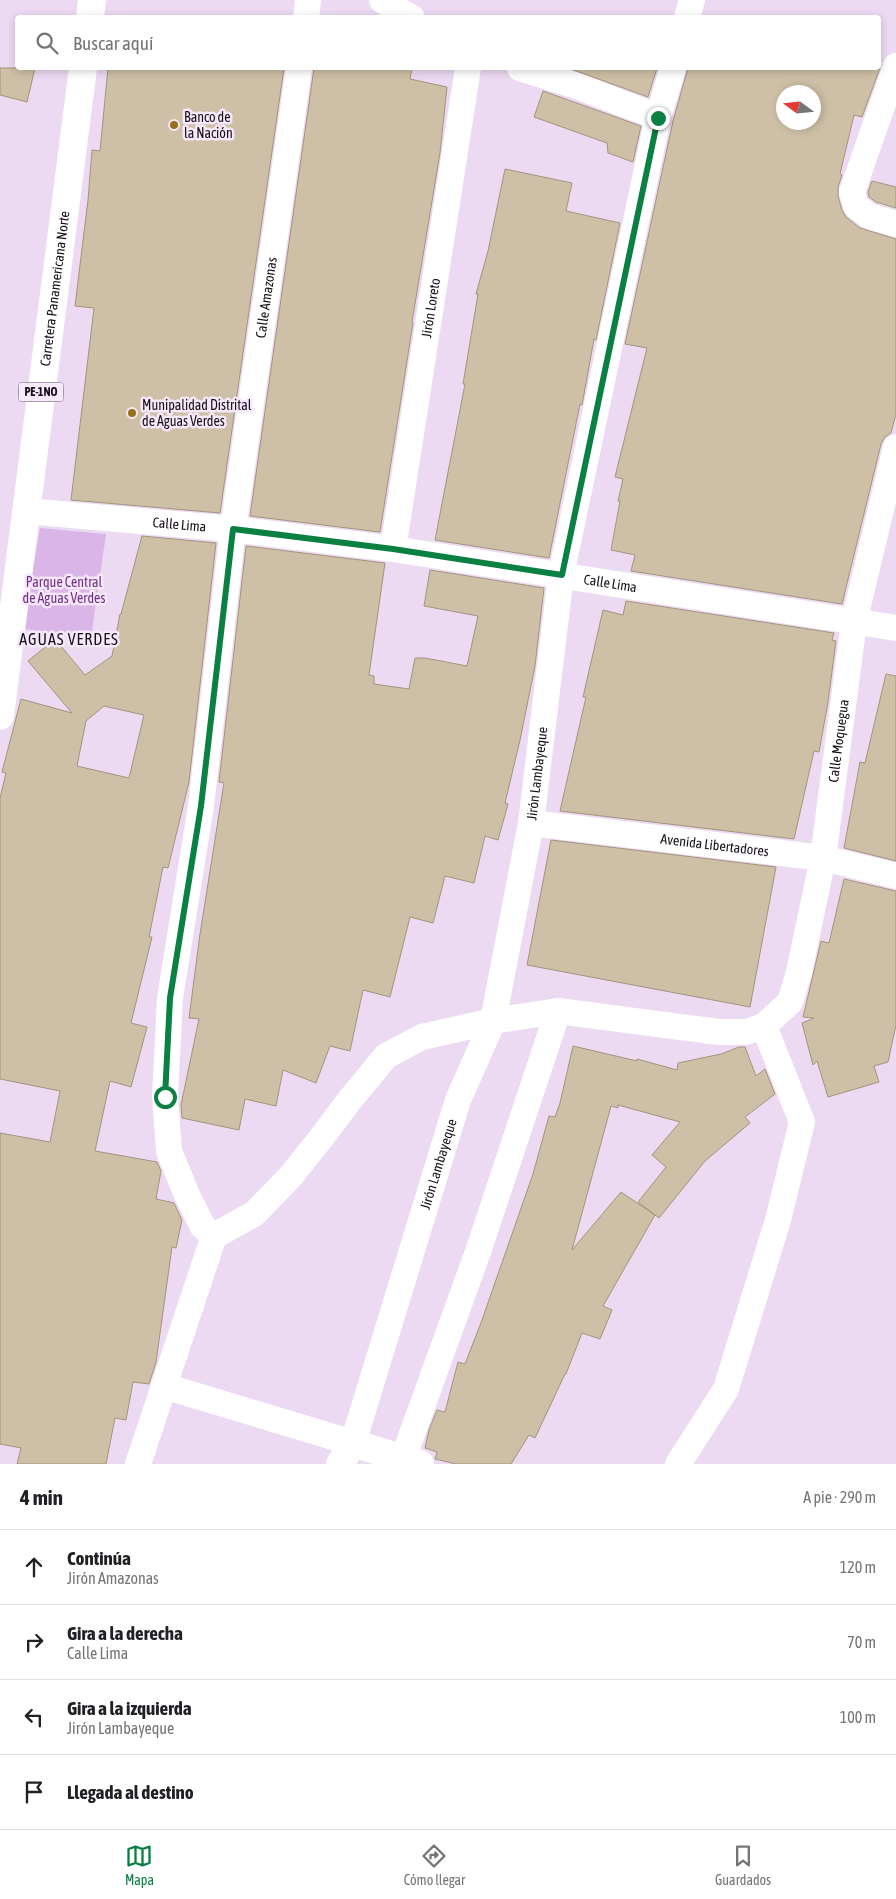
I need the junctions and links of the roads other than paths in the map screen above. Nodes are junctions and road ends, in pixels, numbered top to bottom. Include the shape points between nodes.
1 (92, 0) edge
2 (308, 0) edge
3 (382, 0) edge
4 (692, 0) edge
5 (90, 15) edge
6 (306, 15) edge
7 (407, 15) edge
8 (688, 15) edge
9 (896, 66) edge
10 (83, 70) edge
11 (299, 70) edge
12 (468, 70) edge
13 (526, 70) edge
14 (672, 70) edge
15 (658, 118) junction
16 (896, 224) edge
17 (896, 447) edge
18 (26, 511) junction
19 (233, 529) junction
20 (393, 549) junction
21 (562, 575) junction
22 (854, 622) junction
23 (896, 628) edge
24 (0, 716) edge
25 (531, 822) junction
26 (823, 858) junction
27 (896, 876) edge
28 (558, 1011) junction
29 (493, 1021) junction
30 (764, 1026) junction
31 (214, 1236) junction
32 (164, 1386) junction
33 (347, 1454) edge
34 (412, 1461) edge
35 (138, 1464) edge
36 (678, 1464) edge

1 - 5 main road
2 - 6 street
3 - 7 street
4 - 8 street
9 - 16 street via 852,192 856,206 869,216
10 - 18 main road, Carretera Panamericana Norte / PE-1NO
11 - 19 street, Calle Amazonas
12 - 20 street, Jirón Loreto
13 - 15 street
14 - 15 street, Jirón Lambayeque
15 - 21 street, Jirón Lambayeque
17 - 22 street, Calle Moquegua
18 - 19 street, Calle Lima
18 - 24 main road, Carretera Panamericana Norte / PE-1NO
19 - 20 street, Calle Lima
19 - 31 street, Calle Amazonas via 201,806 170,998 165,1097 169,1151 203,1226
20 - 21 street, Calle Lima
21 - 22 street, Calle Lima
21 - 25 street, Jirón Lambayeque
22 - 23 street, Calle Lima
22 - 26 street, Calle Moquegua
25 - 26 street, Avenida Libertadores
25 - 29 street, Jirón Lambayeque
26 - 27 street, Avenida Libertadores
26 - 30 street, Calle Moquegua via 790,1002
28 - 29 street
28 - 30 street via 719,1032 746,1032
28 - 34 street
29 - 31 street via 422,1037 386,1056 290,1177 254,1214
29 - 33 street, Jirón Lambayeque via 458,1100
30 - 36 street via 802,1122 778,1220 726,1389
31 - 32 street
32 - 33 street
32 - 35 street
33 - 34 main road

